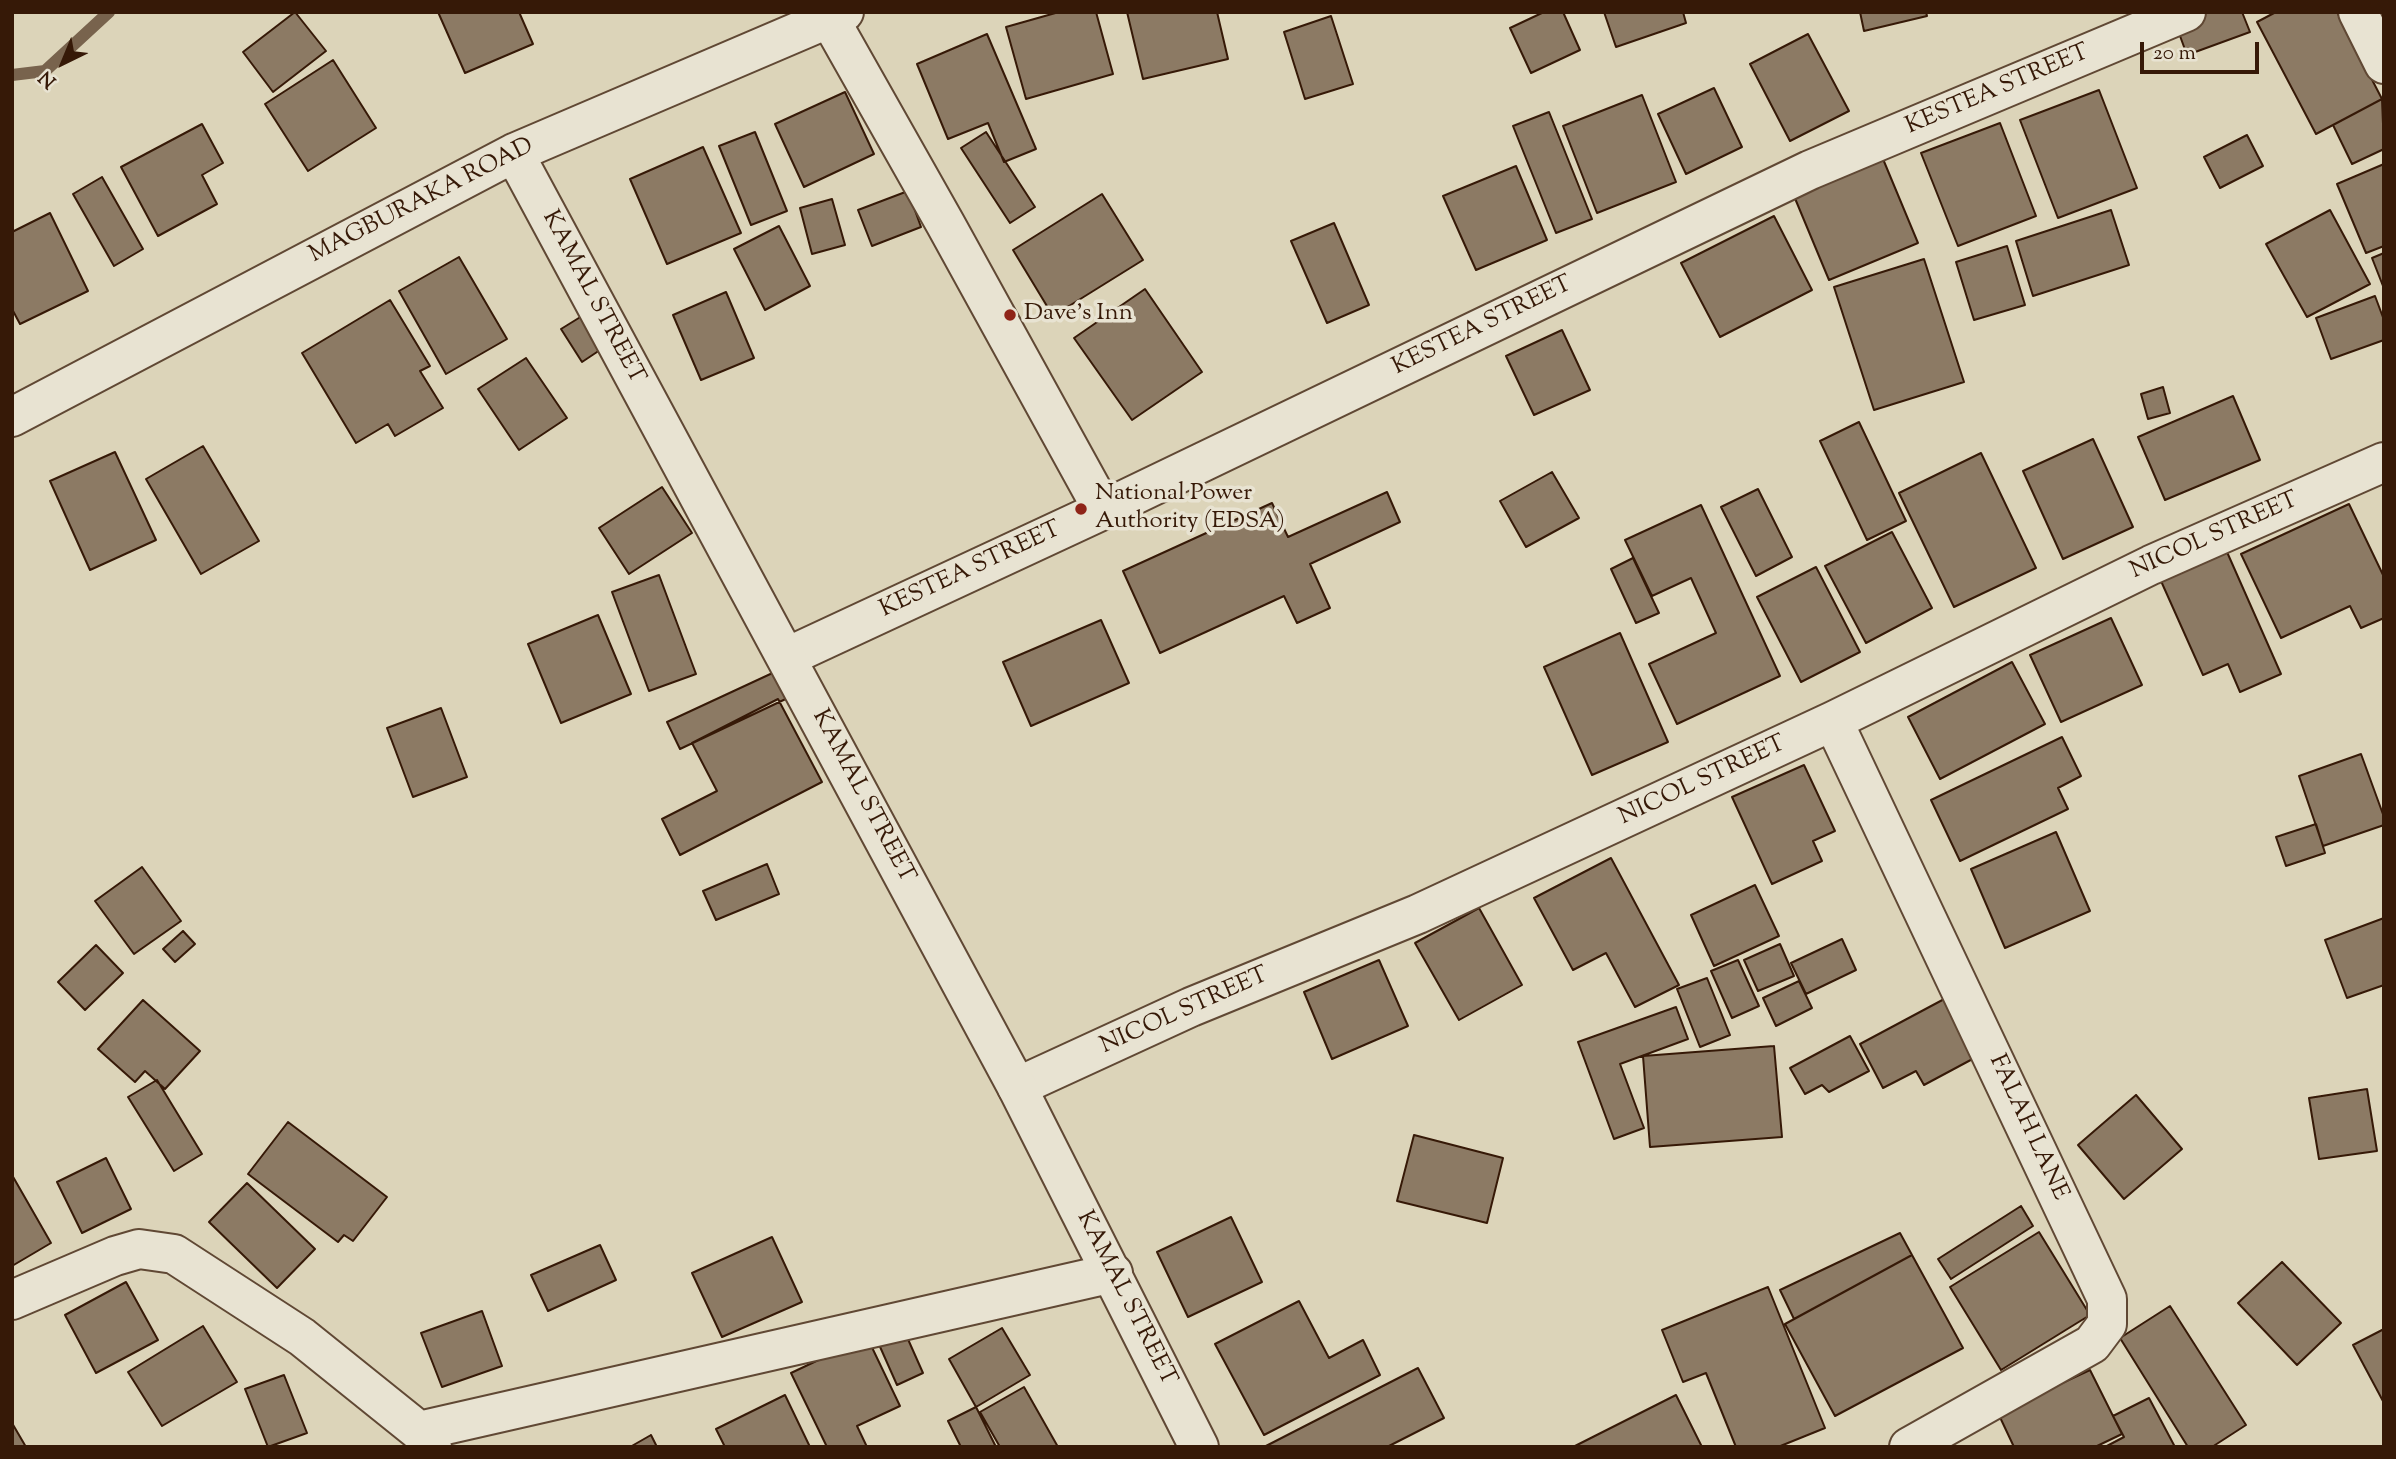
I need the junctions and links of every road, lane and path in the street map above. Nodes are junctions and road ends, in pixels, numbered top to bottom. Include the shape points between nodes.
1 (2186, 12) edge
2 (2358, 12) edge
3 (837, 15) edge
4 (2384, 64) edge
5 (514, 153) junction
6 (12, 417) edge
7 (2384, 462) edge
8 (1103, 510) junction
9 (787, 657) junction
10 (1833, 722) junction
11 (1017, 1087) junction
12 (1113, 1273) junction
13 (12, 1300) edge
14 (425, 1439) edge
15 (1199, 1447) edge
16 (1909, 1447) edge

1 - 8 street, KESTEA STREET via 1810,170
2 - 4 street
3 - 5 street, MAGBURAKA ROAD
3 - 8 street
5 - 6 street, MAGBURAKA ROAD
5 - 9 street, KAMAL STREET
7 - 10 street, NICOL STREET via 2151,565
8 - 9 street, KESTEA STREET
9 - 11 street, KAMAL STREET
10 - 11 street, NICOL STREET via 1418,914 1191,1007
10 - 16 street, FALAH LANE via 2107,1298 2107,1324 2092,1344
11 - 12 street, KAMAL STREET
12 - 14 street
12 - 15 street, KAMAL STREET
13 - 14 street via 115,1256 139,1250 174,1254 302,1337

